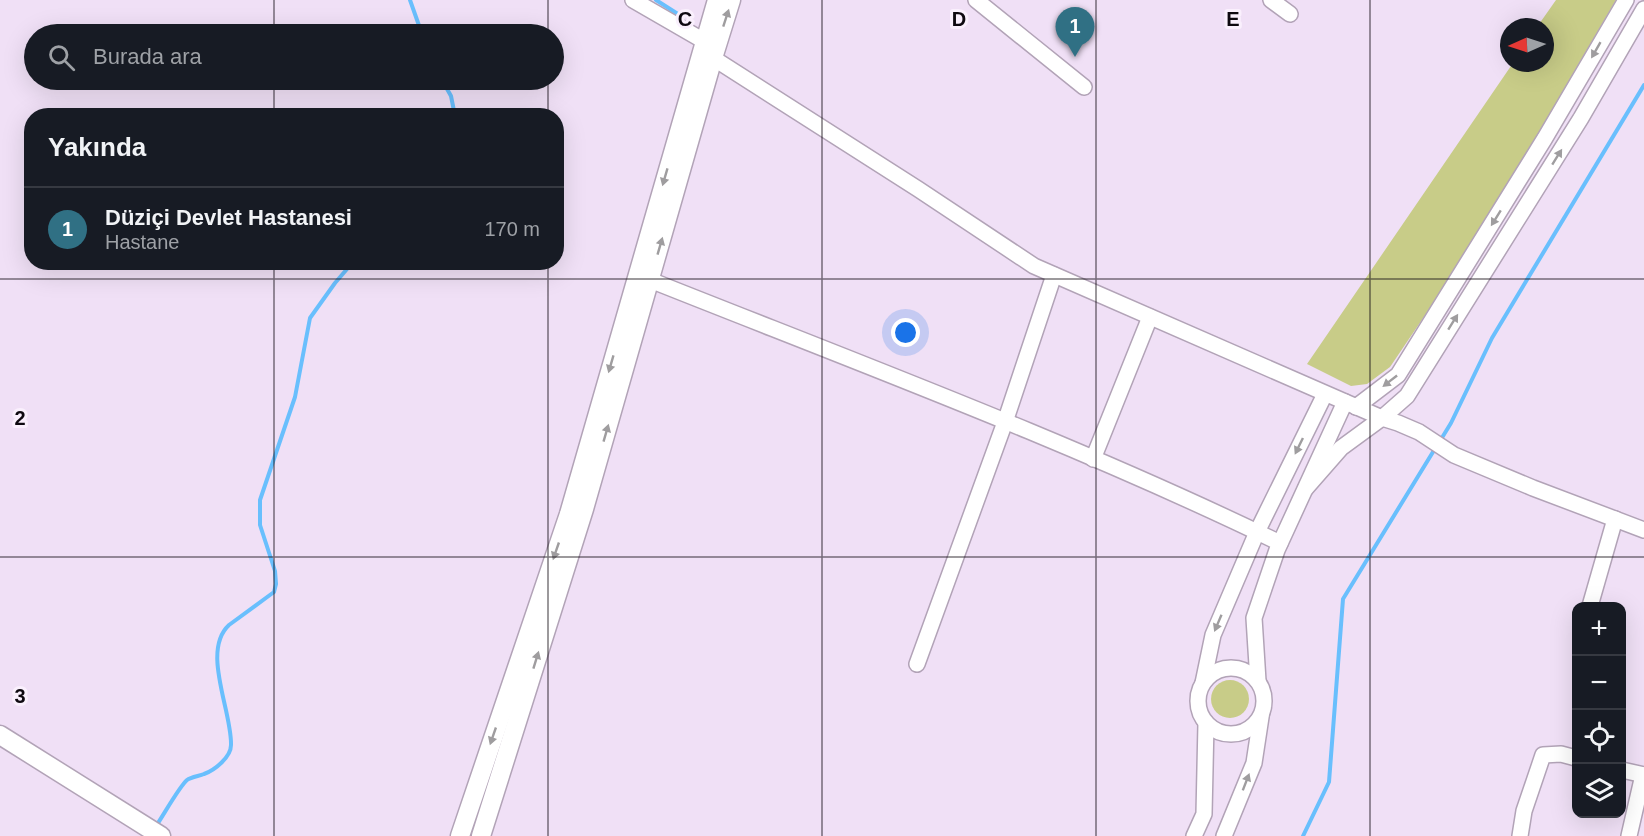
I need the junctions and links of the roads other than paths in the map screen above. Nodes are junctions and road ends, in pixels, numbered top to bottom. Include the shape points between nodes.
1 (633, 0) edge
2 (717, 0) edge
3 (731, 0) edge
4 (976, 0) edge
5 (1271, 0) edge
6 (1626, 0) edge
7 (1644, 9) edge
8 (1290, 14) dead end
9 (704, 41) junction
10 (713, 58) junction
11 (1084, 87) dead end
12 (1054, 275) junction
13 (650, 280) junction
14 (1150, 317) junction
15 (1325, 394) junction
16 (1350, 405) junction
17 (1382, 418) junction
18 (1005, 422) junction
19 (1093, 459) junction
20 (1306, 488) junction
21 (1616, 519) junction
22 (1644, 530) edge
23 (1257, 532) junction
24 (1280, 543) junction
25 (1591, 602) edge
26 (917, 664) dead end
27 (1258, 681) junction
28 (1203, 683) junction
29 (1261, 717) junction
30 (1206, 723) junction
31 (0, 735) edge
32 (1572, 757) edge
33 (1626, 771) edge
34 (1644, 775) edge
35 (156, 833) edge
36 (460, 836) edge
37 (481, 836) edge
38 (1194, 836) edge
39 (1224, 836) edge
40 (1520, 836) edge
41 (1629, 836) edge

1 - 9 street
2 - 9 main road
10 -> 3 main road
4 - 11 street
5 - 8 street
6 -> 16 street via 1398,375
17 -> 7 street via 1407,396 1581,118
9 - 10 street
9 -> 36 main road via 569,514
10 - 12 street via 1034,266
13 -> 10 main road
12 - 14 street
12 - 18 street
13 - 18 street
37 -> 13 main road via 584,509
14 - 15 street
14 - 19 street
15 - 16 street
15 -> 23 street
16 - 17 street
16 - 20 street
17 - 20 street via 1341,448
17 - 21 street via 1419,432 1454,455
18 - 19 street
18 - 26 street
19 - 23 street
20 - 24 street
21 - 22 street
21 - 25 street
23 - 24 street
23 -> 28 street via 1213,635
24 - 27 street via 1254,618
27 - 28 street via 1244,670 1226,668
27 - 29 street via 1265,698
28 - 30 street via 1199,709
29 - 30 street via 1238,734 1219,732
39 -> 29 street via 1254,764
30 - 38 street via 1204,814
31 - 35 main road
32 - 40 street via 1543,755 1524,810
33 - 34 street
34 - 41 street

